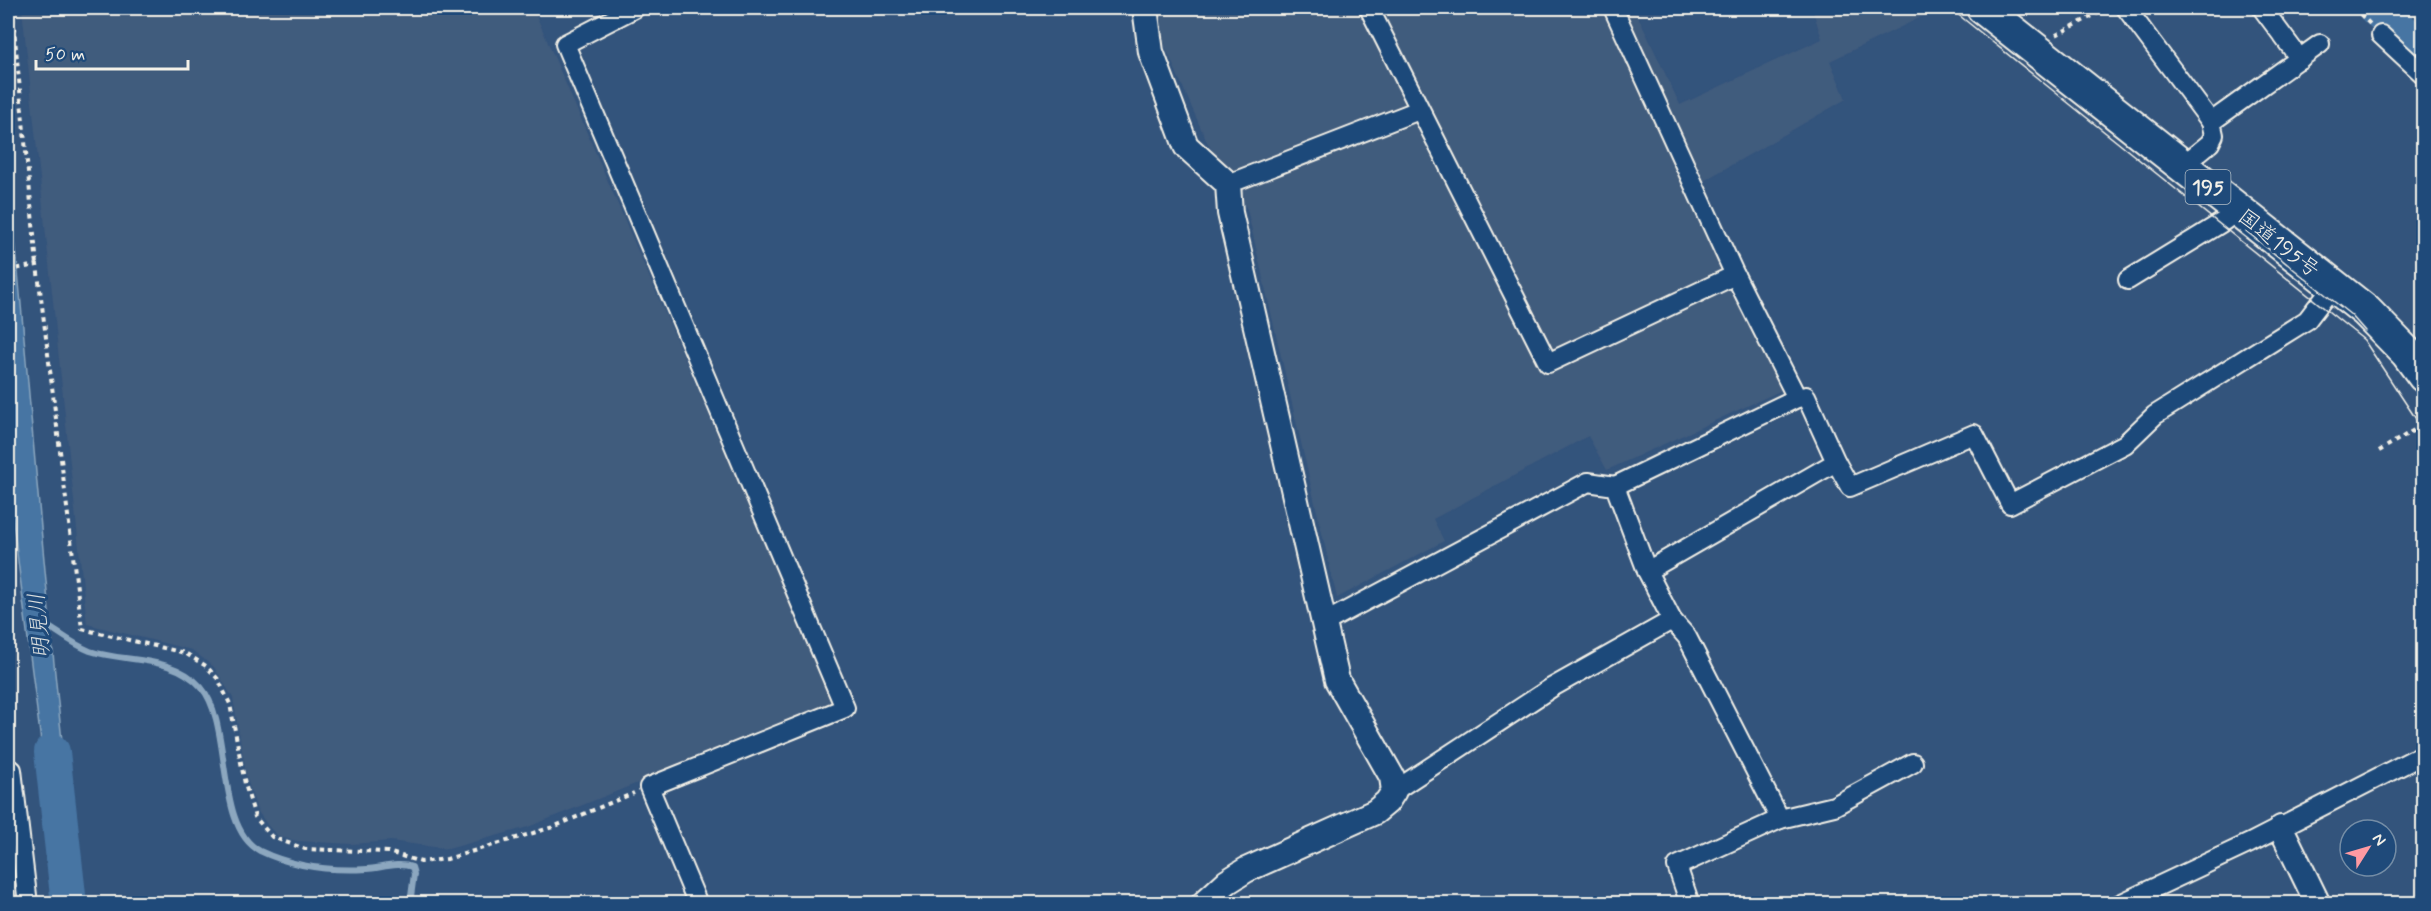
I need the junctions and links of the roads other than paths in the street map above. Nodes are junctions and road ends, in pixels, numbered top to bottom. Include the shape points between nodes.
1 (635, 8) edge
2 (1145, 8) edge
3 (1369, 8) edge
4 (1613, 8) edge
5 (1983, 8) edge
6 (2126, 8) edge
7 (2262, 8) edge
8 (2380, 35) dead end
9 (2320, 44) dead end
10 (2300, 59) junction
11 (2424, 75) edge
12 (1419, 110) junction
13 (2211, 122) junction
14 (2182, 166) junction
15 (1228, 184) junction
16 (2234, 208) junction
17 (1736, 275) junction
18 (2128, 280) dead end
19 (2333, 286) junction
20 (2424, 376) edge
21 (1797, 398) junction
22 (1836, 462) junction
23 (1615, 486) junction
24 (1647, 571) junction
25 (1672, 620) junction
26 (1324, 623) junction
27 (2424, 754) edge
28 (1913, 763) dead end
29 (10, 773) edge
30 (1395, 791) junction
31 (1780, 819) junction
32 (2281, 828) junction
33 (28, 903) edge
34 (699, 903) edge
35 (1203, 903) edge
36 (1690, 903) edge
37 (2120, 903) edge
38 (2318, 903) edge

1 - 34 street via 565,44 846,708 649,787
2 - 15 street via 1151,52 1186,146
3 - 12 street
4 - 17 street
5 - 14 highway, 国道195号 / 195
6 - 13 street
7 - 10 street
8 - 11 street
9 - 10 street
10 - 13 street
12 - 15 street
12 - 17 street via 1548,363
13 - 14 street via 2214,135 2210,142
14 - 16 highway, 国道195号 / 195
15 - 26 street via 1230,213
16 - 18 street via 2221,223
16 - 19 highway, 国道195号 / 195
17 - 21 street
19 - 20 highway, 国道195号 / 195 via 2366,311
19 - 22 street via 2307,320 2155,415 2125,444 2010,504 1974,434 1850,487
21 - 22 street via 1806,396
21 - 23 street
22 - 24 street
23 - 24 street
23 - 26 street via 1588,482
24 - 25 street
25 - 30 street via 1551,688
25 - 31 street via 1687,637
26 - 30 street via 1337,680 1392,777
27 - 32 street
28 - 31 street via 1834,806
29 - 33 street
30 - 35 street via 1375,812 1246,870
31 - 36 street via 1677,866
32 - 37 street
32 - 38 street

